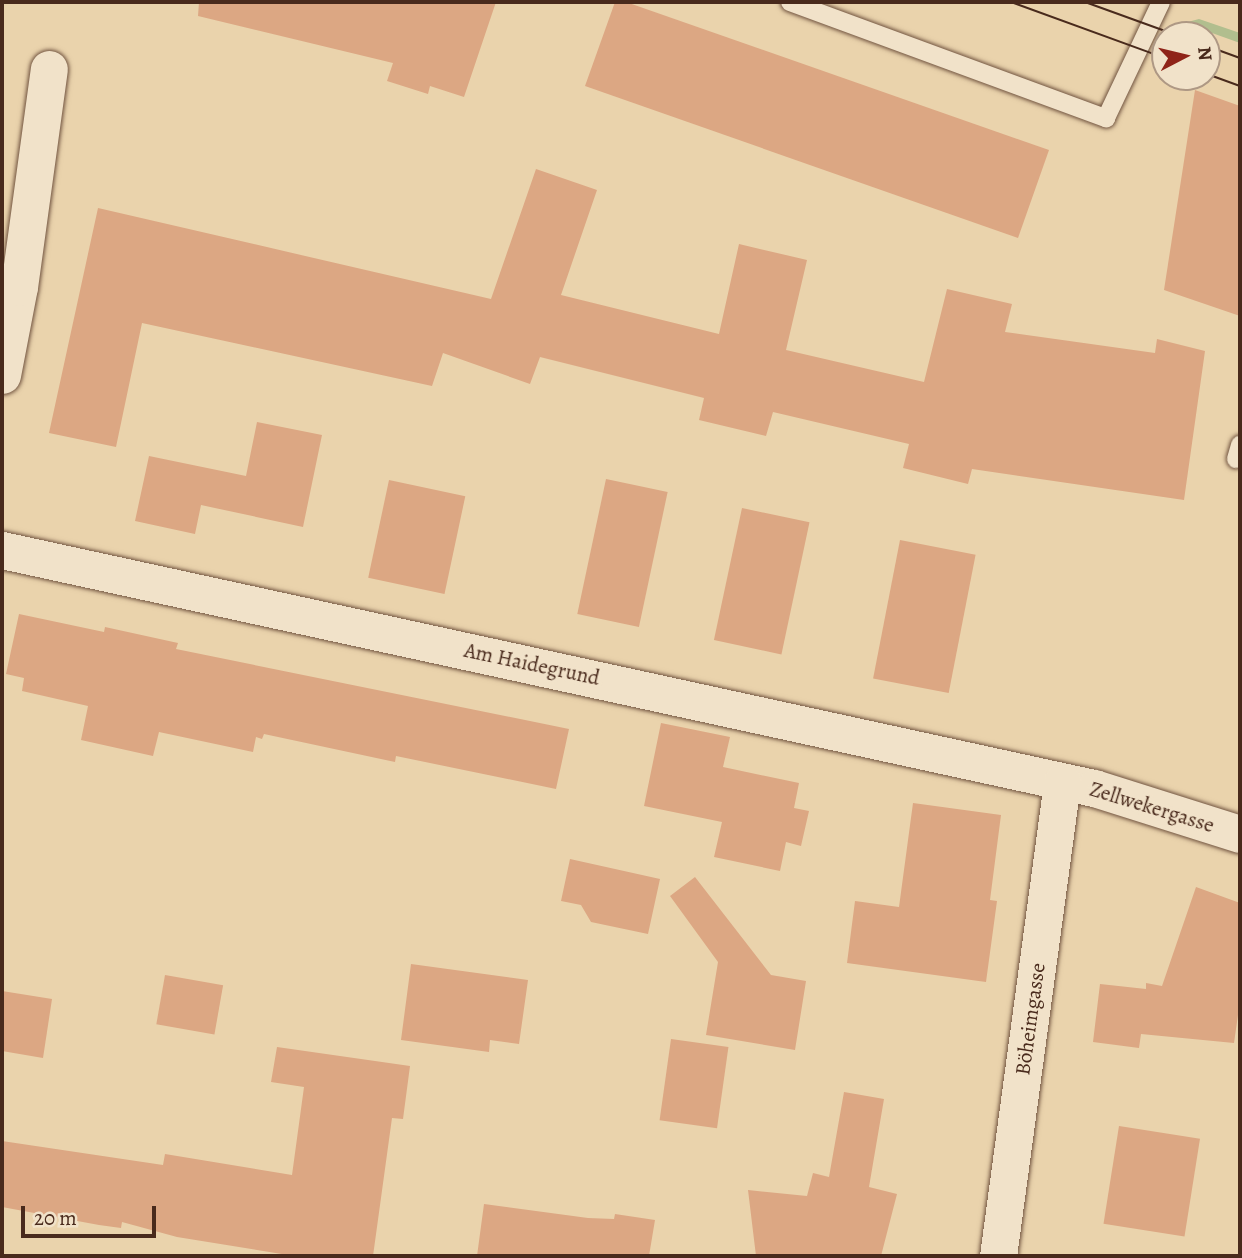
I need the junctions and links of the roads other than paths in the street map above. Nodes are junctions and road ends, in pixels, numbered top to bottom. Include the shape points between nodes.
1 (790, 2) edge
2 (1161, 2) edge
3 (49, 69) dead end
4 (10, 285) edge
5 (2, 375) edge
6 (2, 550) edge
7 (1062, 781) junction
8 (1240, 834) edge
9 (998, 1256) edge

1 - 2 lane via 1106,118
3 - 4 street
4 - 5 street
6 - 7 street, Am Haidegrund
7 - 8 street, Zellwekergasse via 1130,797
7 - 9 street, Böheimgasse

